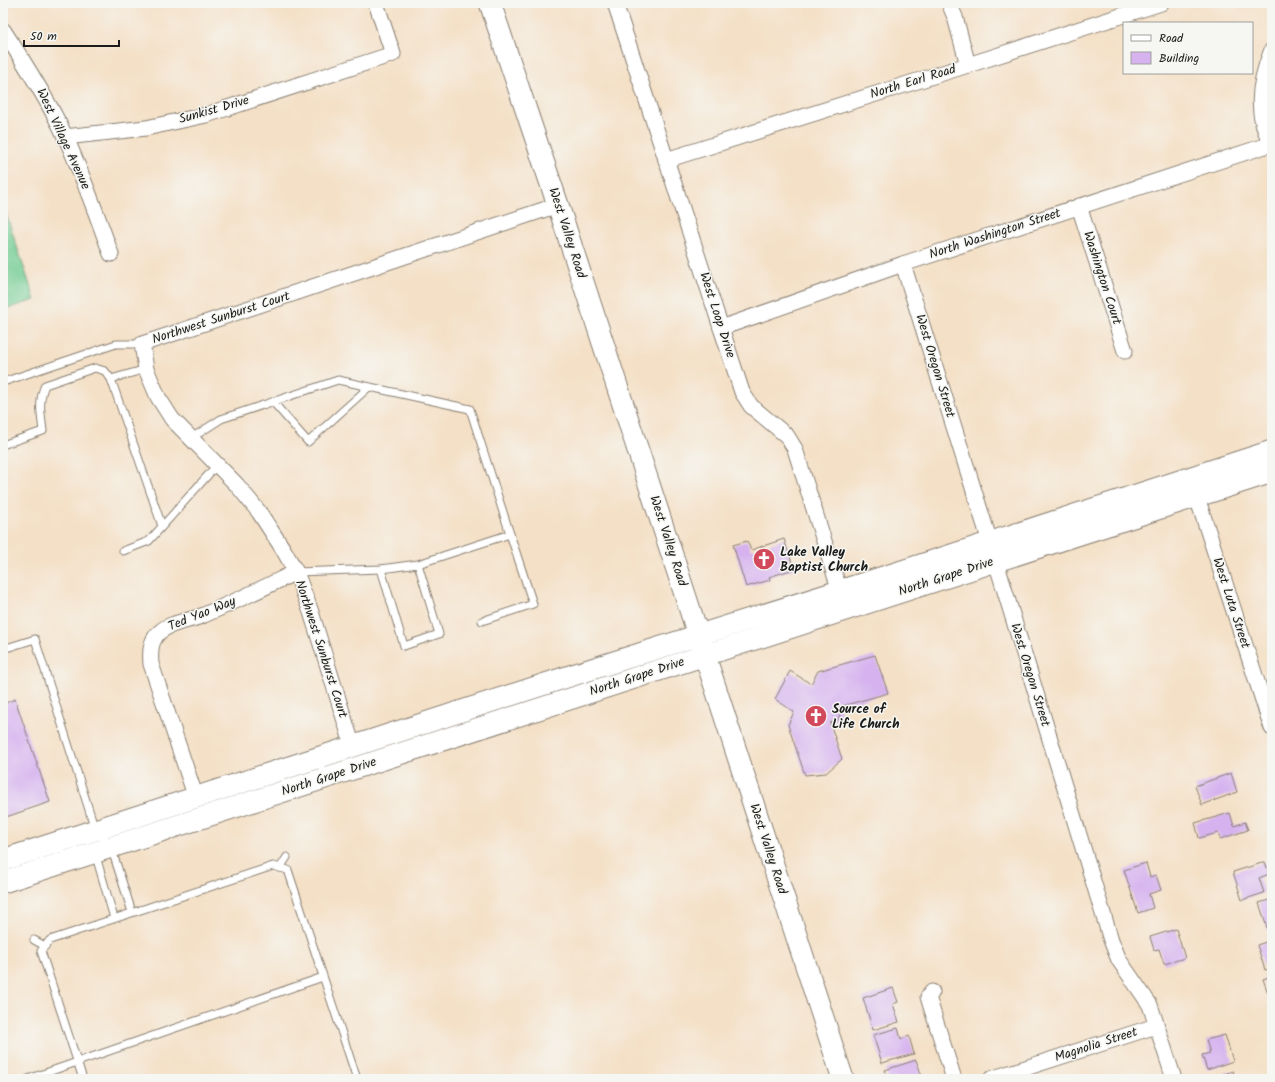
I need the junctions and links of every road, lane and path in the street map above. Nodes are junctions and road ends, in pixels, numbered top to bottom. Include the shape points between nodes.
1 (376, 3) edge
2 (490, 3) edge
3 (615, 3) edge
4 (949, 3) edge
5 (1161, 3) edge
6 (3, 30) edge
7 (1272, 50) edge
8 (968, 65) junction
9 (65, 137) junction
10 (1272, 144) edge
11 (666, 160) junction
12 (558, 205) junction
13 (1079, 206) junction
14 (111, 254) dead end
15 (903, 264) junction
16 (721, 328) junction
17 (142, 344) junction
18 (1126, 351) dead end
19 (146, 369) junction
20 (111, 379) junction
21 (3, 382) edge
22 (369, 387) junction
23 (273, 402) junction
24 (190, 439) junction
25 (5, 444) dead end
26 (1272, 451) edge
27 (217, 465) junction
28 (1272, 472) edge
29 (1191, 477) junction
30 (1197, 497) junction
31 (162, 526) junction
32 (510, 534) junction
33 (123, 551) dead end
34 (993, 551) junction
35 (418, 564) junction
36 (381, 569) junction
37 (296, 572) junction
38 (843, 600) junction
39 (482, 621) dead end
40 (699, 635) junction
41 (3, 649) edge
42 (705, 655) junction
43 (1272, 728) edge
44 (353, 748) junction
45 (196, 798) junction
46 (98, 843) junction
47 (287, 857) dead end
48 (3, 860) edge
49 (280, 868) junction
50 (3, 882) edge
51 (132, 912) junction
52 (114, 918) junction
53 (34, 940) dead end
54 (45, 946) junction
55 (323, 977) junction
56 (932, 992) dead end
57 (1156, 1026) junction
58 (77, 1062) junction
59 (28, 1079) edge
60 (83, 1079) edge
61 (357, 1079) edge
62 (843, 1079) edge
63 (954, 1079) edge
64 (991, 1079) edge
65 (1174, 1079) edge

1 - 9 street, Sunkist Drive via 397,55 206,115 146,128
2 - 12 main road, West Valley Road
3 - 11 street, West Loop Drive
4 - 8 street
5 - 8 street, North Earl Road
6 - 9 street, West Village Avenue via 34,77
7 - 10 street via 1261,84 1260,98 1261,115
8 - 11 street, North Earl Road
9 - 14 street, West Village Avenue
10 - 13 street, North Washington Street
11 - 16 street, West Loop Drive
12 - 17 street, Northwest Sunburst Court
12 - 40 main road, West Valley Road
13 - 15 street, North Washington Street
13 - 18 street, Washington Court
15 - 16 street, North Washington Street
15 - 34 street, West Oregon Street
16 - 38 street, West Loop Drive via 742,392 751,406 787,436 794,449
17 - 19 street, Northwest Sunburst Court
17 - 21 lane via 116,344
19 - 20 lane
19 - 24 street, Northwest Sunburst Court via 158,397 172,419
20 - 25 lane via 104,371 95,368 45,385 40,404 42,431
20 - 31 lane
22 - 23 lane via 338,380
22 - 23 lane via 308,442
22 - 32 lane via 470,409
23 - 24 lane via 221,419
24 - 27 street, Northwest Sunburst Court
26 - 29 main road
27 - 31 lane
27 - 37 street, Northwest Sunburst Court via 259,512
28 - 30 main road, North Grape Drive
29 - 30 street, West Luta Street
29 - 34 main road
30 - 34 main road, North Grape Drive
30 - 43 street, West Luta Street
31 - 33 lane via 149,541
32 - 35 lane
32 - 39 lane via 533,604
34 - 38 main road, North Grape Drive
34 - 57 street, West Oregon Street via 1111,940 1119,960 1150,1005
35 - 36 lane
35 - 36 lane via 439,634 404,646
36 - 37 lane
37 - 44 street, Northwest Sunburst Court
37 - 45 street, Ted Yao Way via 202,616 161,630 148,643 151,664
38 - 40 main road, North Grape Drive
38 - 42 main road, North Grape Drive
40 - 42 main road, West Valley Road
40 - 44 main road, North Grape Drive
41 - 46 lane via 35,639
42 - 46 main road, North Grape Drive
42 - 62 main road, West Valley Road
44 - 45 main road, North Grape Drive
45 - 46 main road, North Grape Drive
46 - 48 main road, North Grape Drive
46 - 50 main road, North Grape Drive
46 - 51 lane
46 - 52 lane
47 - 49 lane
49 - 51 lane via 273,866
49 - 55 lane via 288,870
51 - 52 lane
52 - 54 lane via 50,940
53 - 54 lane
54 - 58 lane via 41,951
55 - 58 lane
55 - 61 lane
56 - 63 street via 928,997
57 - 64 street, Magnolia Street
57 - 65 street, West Oregon Street
58 - 59 lane
58 - 60 lane

